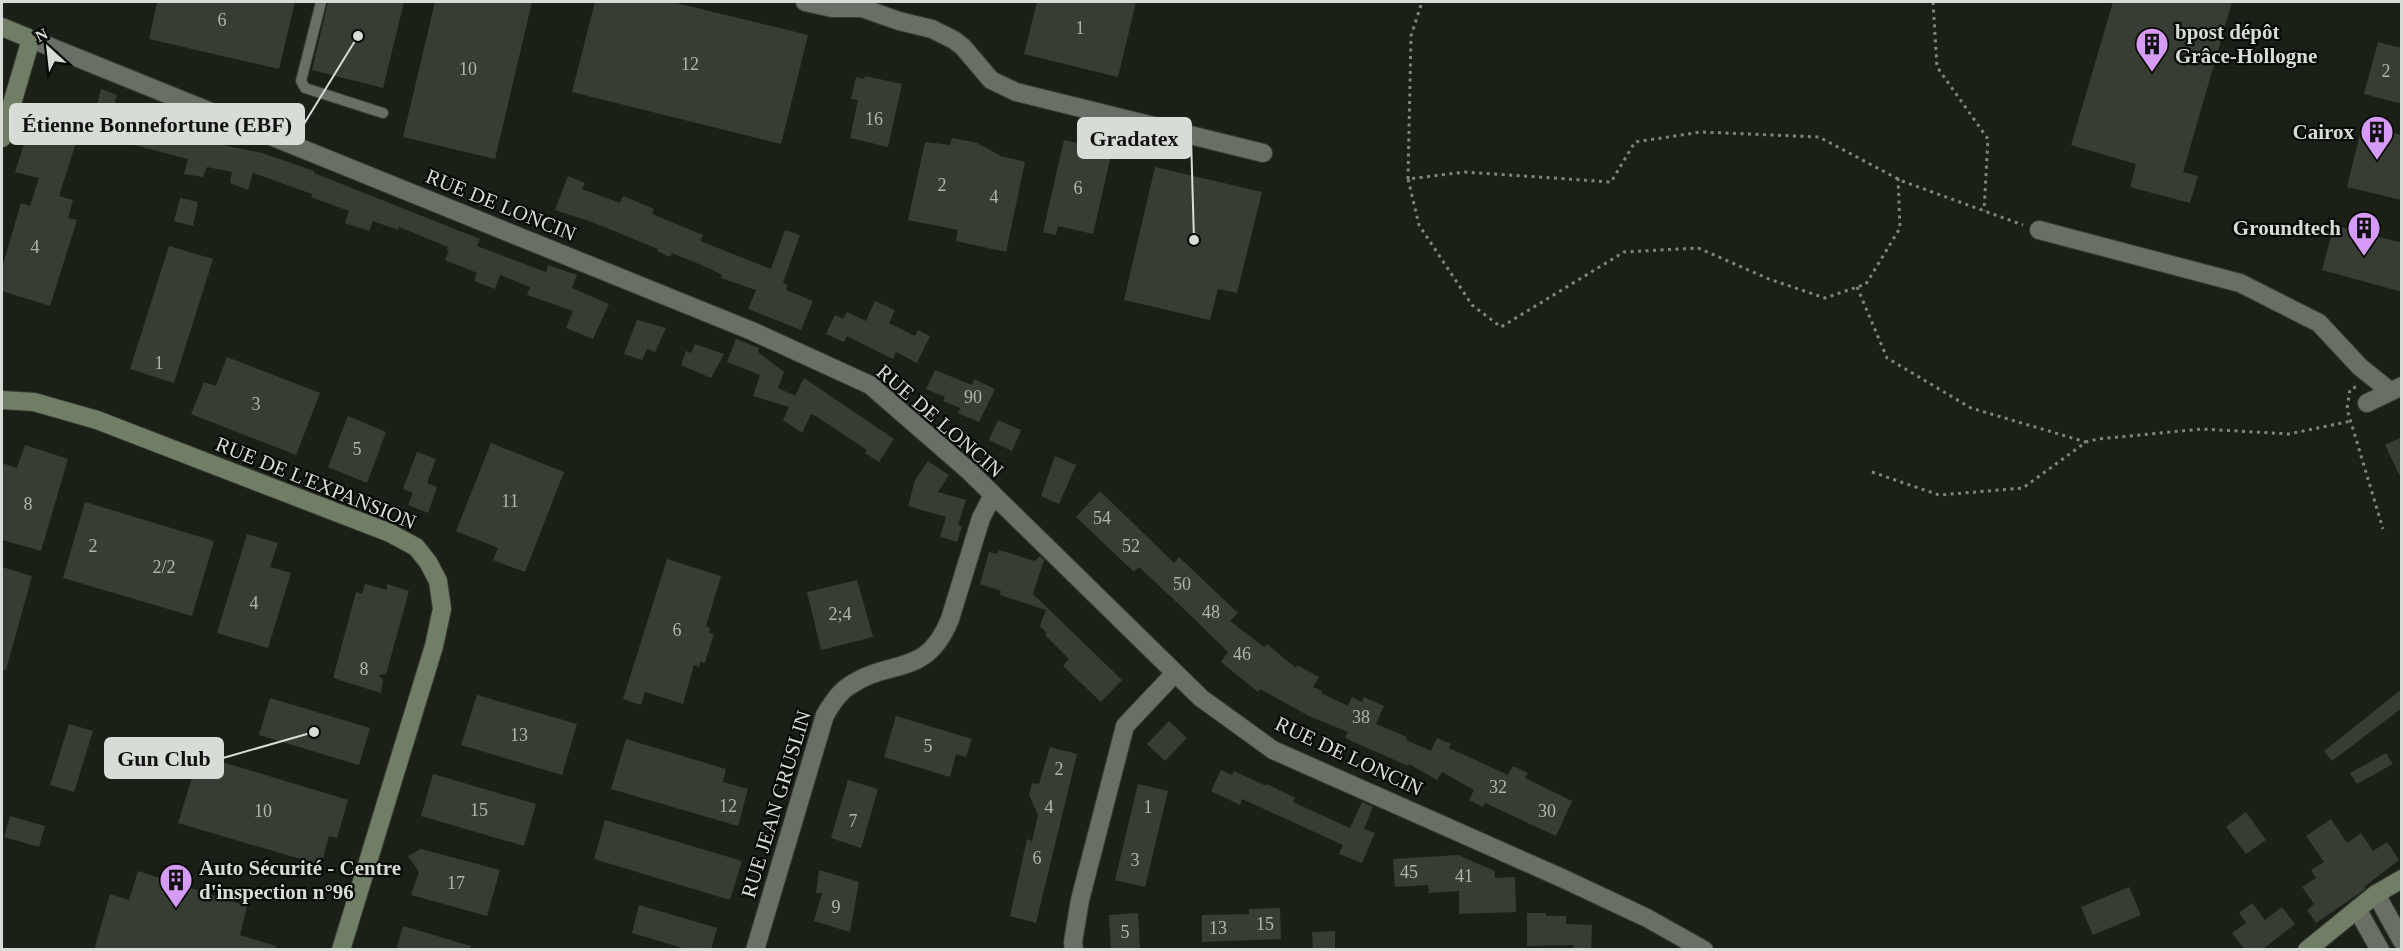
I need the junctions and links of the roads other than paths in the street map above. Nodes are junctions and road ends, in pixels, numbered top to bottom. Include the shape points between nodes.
1 (321, 2) edge
2 (805, 2) edge
3 (863, 5) edge
4 (2, 27) edge
5 (31, 39) junction
6 (383, 113) dead end
7 (2, 138) edge
8 (1263, 153) dead end
9 (2039, 230) road end
10 (2396, 389) edge
11 (2, 400) edge
12 (2367, 403) dead end
13 (993, 495) junction
14 (1175, 673) junction
15 (2402, 879) edge
16 (2376, 894) junction
17 (2357, 909) junction
18 (2402, 941) edge
19 (341, 950) edge
20 (754, 950) edge
21 (1074, 950) edge
22 (1704, 950) edge
23 (2307, 950) edge
24 (2380, 950) edge

1 - 6 lane via 301,81 305,88
2 - 3 street via 832,8
3 - 8 street via 954,40 991,80 1016,92
4 - 5 street, RUE DE LONCIN
5 - 7 street
5 - 13 street, RUE DE LONCIN via 752,331 870,385
9 - 10 street via 2240,283 2319,323 2374,378
10 - 12 street
11 - 19 street, RUE DE L'EXPANSION via 34,402 97,420 390,533 416,547 428,562 438,581 442,609 436,637
13 - 14 street, RUE DE LONCIN
13 - 20 street, RUE JEAN GRUSLIN via 981,518 950,619 934,649 922,659 849,686 825,714
14 - 21 street via 1125,726 1080,900
14 - 22 street, RUE DE LONCIN via 1201,698 1273,750 1626,908
15 - 16 street
16 - 17 street
16 - 18 street
17 - 23 street
17 - 24 street

